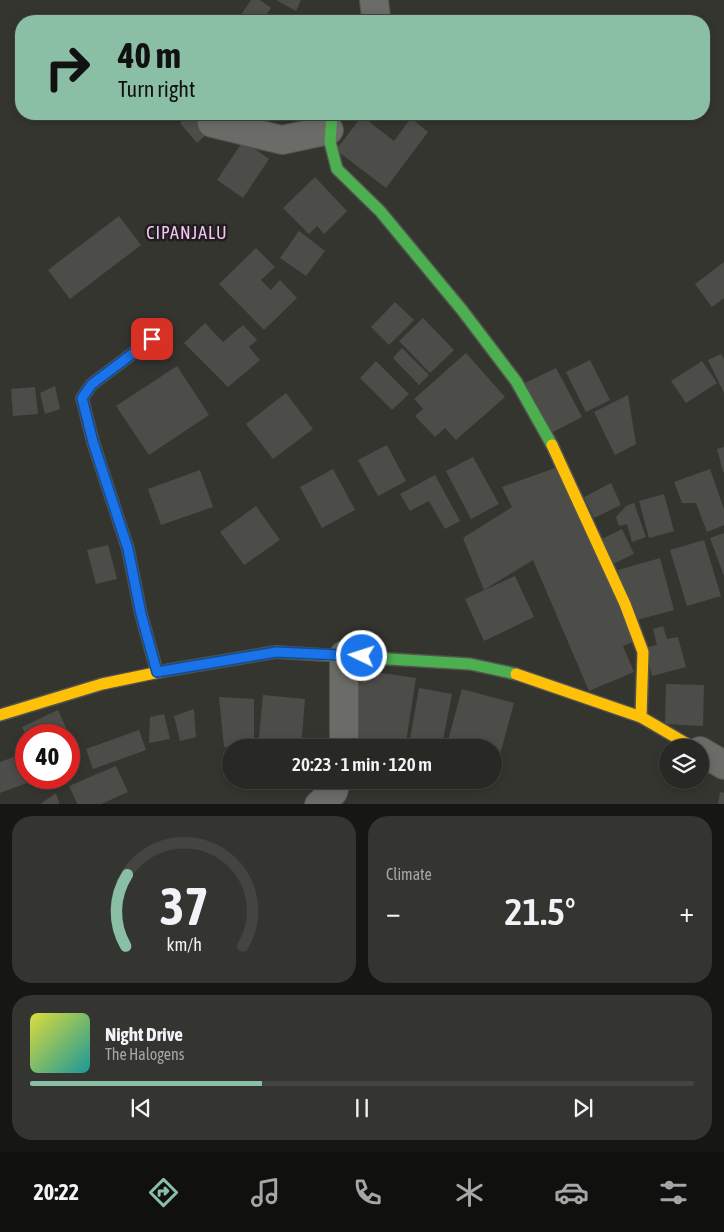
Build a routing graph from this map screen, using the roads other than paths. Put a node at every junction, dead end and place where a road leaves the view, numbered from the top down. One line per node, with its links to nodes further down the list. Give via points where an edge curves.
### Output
1 (374, 0): 2 (street)
2 (374, 15)
3 (331, 122): 4 (street, via 282,140); 9 (street, via 330,142 337,169 380,211 462,310 516,381 559,457 643,652)
4 (212, 123)
5 (152, 339): 7 (street, via 92,384 82,398 128,549)
6 (344, 655): 7 (street, via 276,652); 9 (street, via 470,664 497,669 524,675); 10 (street)
7 (157, 672): 8 (street, via 102,684)
8 (0, 715)
9 (641, 718): 11 (street)
10 (344, 739)
11 (678, 739)
12 (709, 756): 13 (street)
13 (724, 765)
14 (334, 789): 15 (street)
15 (319, 804)

